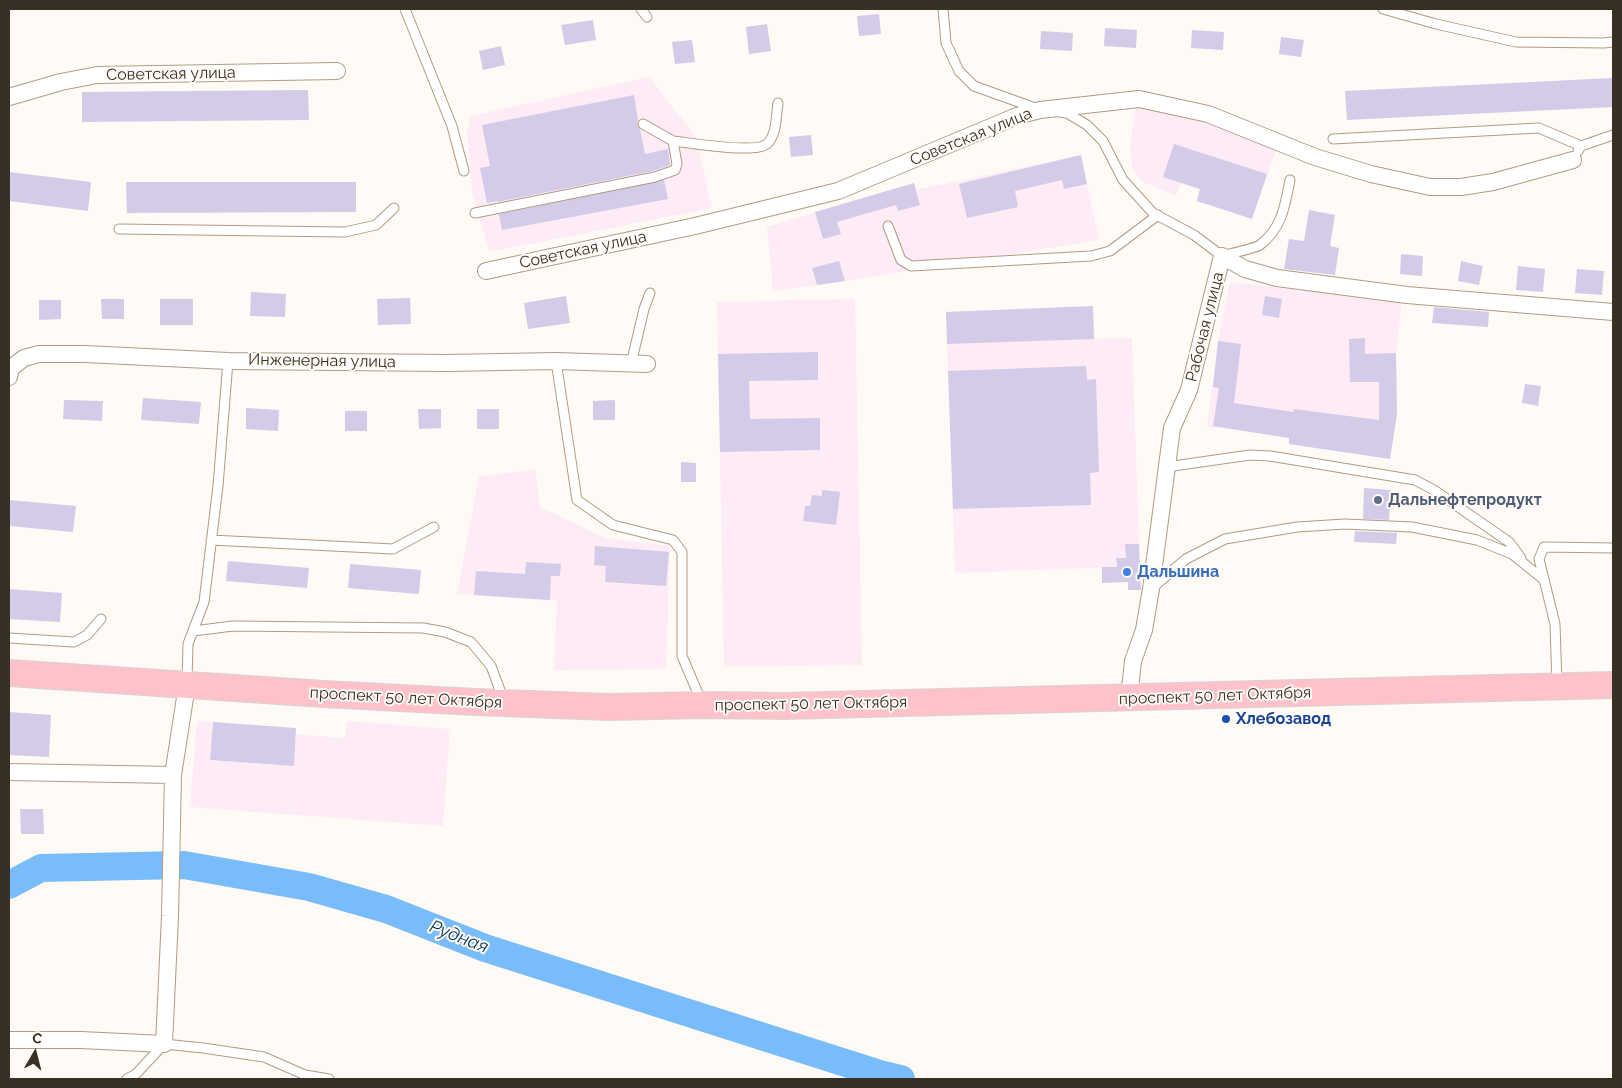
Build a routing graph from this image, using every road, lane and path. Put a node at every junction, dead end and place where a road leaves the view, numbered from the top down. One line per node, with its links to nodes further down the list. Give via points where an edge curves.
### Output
1 (405, 9): 16 (lane, via 452,126)
2 (641, 9): 5 (lane)
3 (943, 9): 10 (lane, via 946,43 959,70 974,86)
4 (1383, 9): 6 (lane, via 1516,42)
5 (646, 17)
6 (1613, 42)
7 (337, 71): 8 (street, Советская улица, via 96,75)
8 (9, 97)
9 (778, 103): 14 (lane, via 773,134 766,144 757,148)
10 (1040, 110): 15 (street, Советская улица, via 1139,99 1208,114 1315,157 1430,187 1493,182); 20 (lane, via 1067,114 1087,125 1103,141 1123,180); 24 (street, Советская улица, via 1017,116 838,191)
11 (643, 124): 14 (lane)
12 (1613, 135): 15 (lane)
13 (1333, 139): 15 (lane, via 1539,128)
14 (673, 141): 19 (lane, via 675,170 655,177)
15 (1577, 153)
16 (464, 171)
17 (1290, 180): 23 (lane, via 1278,226 1258,246)
18 (394, 208): 22 (lane, via 376,225 345,232)
19 (475, 213)
20 (1158, 215): 21 (lane, via 1110,251 1091,256 911,266 901,260); 23 (lane, via 1194,235)
21 (888, 226)
22 (119, 229)
23 (1222, 256): 26 (street, Рабочая улица, via 1245,269 1277,278 1406,296); 31 (street, Рабочая улица, via 1189,390 1172,428)
24 (486, 271)
25 (650, 293): 29 (lane, via 644,309)
26 (1613, 312)
27 (228, 360): 28 (street, Инженерная улица); 30 (street, Инженерная улица, via 39,354 24,358 11,368); 33 (lane)
28 (556, 361): 29 (street, Инженерная улица); 47 (lane, via 577,500 613,525 673,540 682,552 682,656)
29 (639, 364)
30 (9, 377)
31 (1166, 467): 35 (lane, via 1250,455 1270,456 1415,480 1509,542); 37 (street, Рабочая улица)
32 (434, 527): 33 (lane, via 393,549)
33 (212, 540): 39 (lane, via 204,602)
34 (1613, 548): 36 (lane, via 1544,546 1539,559)
35 (1526, 565): 36 (lane); 37 (lane, via 1512,554 1477,540 1412,527 1345,524 1297,527 1225,539 1186,559)
36 (1543, 579): 44 (lane, via 1555,624)
37 (1151, 589): 45 (street, Рабочая улица, via 1144,630 1133,661)
38 (101, 619): 40 (lane, via 74,642)
39 (193, 631): 42 (lane, via 188,644); 46 (lane, via 242,626 423,628 445,632 471,642 491,666)
40 (9, 638)
41 (9, 673): 42 (main road, проспект 50 лет Октября)
42 (187, 685): 46 (main road, проспект 50 лет Октября); 49 (street)
43 (1613, 685): 44 (main road, проспект 50 лет Октября)
44 (1557, 686): 45 (main road, проспект 50 лет Октября)
45 (1129, 698): 47 (main road, проспект 50 лет Октября)
46 (505, 703): 47 (main road, проспект 50 лет Октября, via 609,707)
47 (704, 705)
48 (9, 772): 49 (street)
49 (173, 775): 51 (street)
50 (9, 1040): 51 (street)
51 (164, 1044): 52 (lane, via 264,1057); 53 (lane)
52 (305, 1075): 55 (lane); 56 (lane)
53 (134, 1077): 54 (lane)
54 (127, 1079)
55 (296, 1079)
56 (329, 1079)

